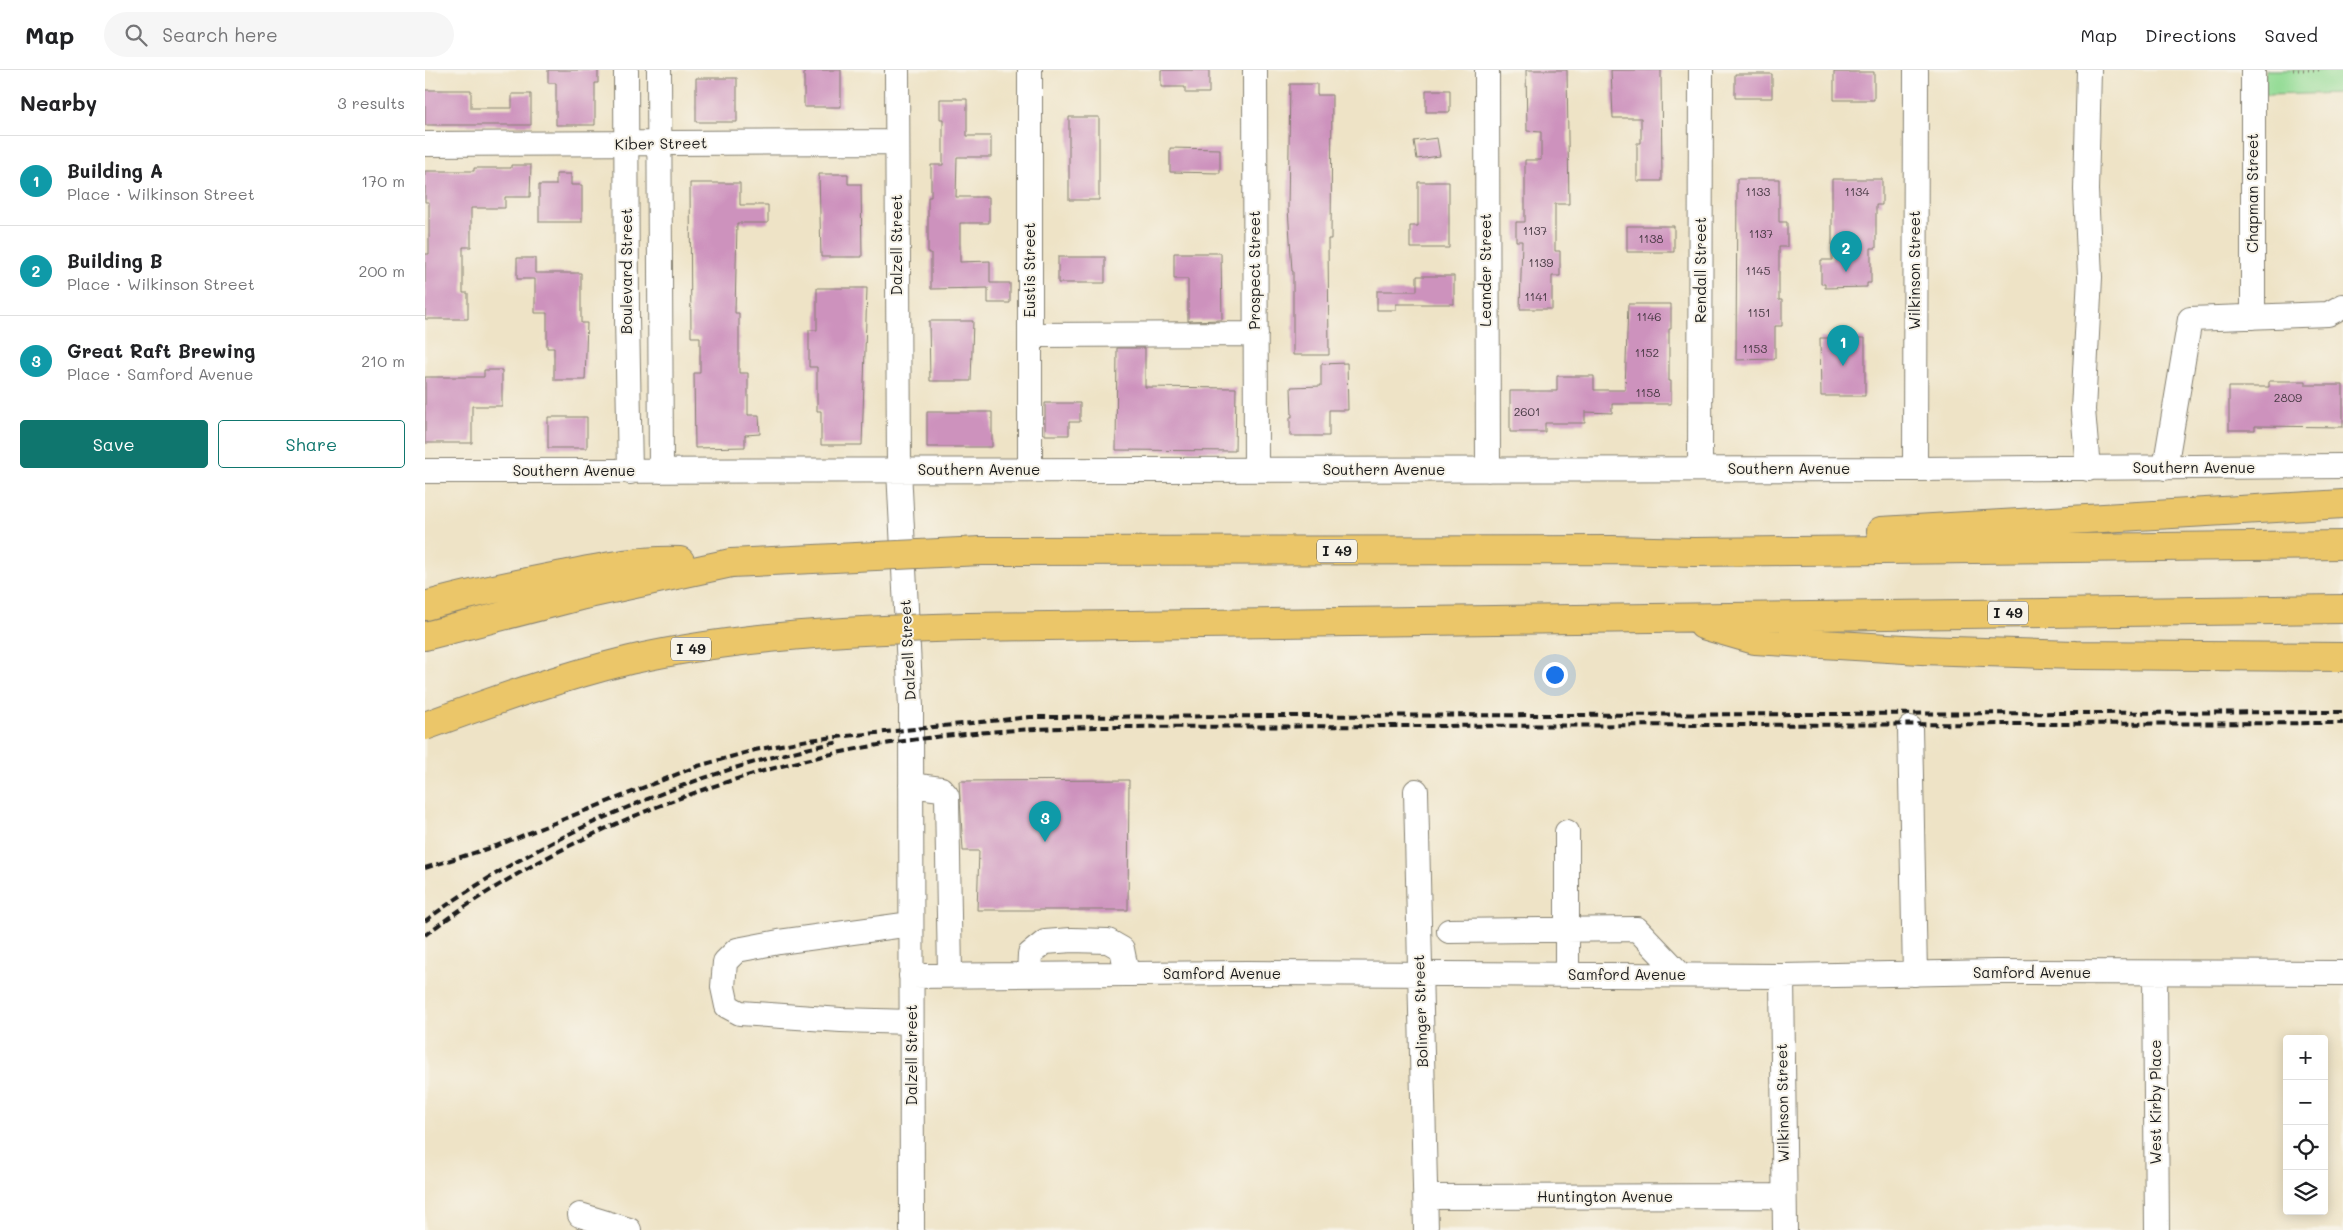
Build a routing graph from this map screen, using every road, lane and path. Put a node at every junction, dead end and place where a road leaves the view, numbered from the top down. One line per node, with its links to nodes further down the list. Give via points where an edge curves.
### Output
1 (626, 70): 16 (street, Boulevard Street)
2 (659, 70): 14 (street)
3 (897, 70): 13 (street, Dalzell Street)
4 (1030, 70): 20 (street, Eustis Street)
5 (1255, 70): 19 (street, Prospect Street)
6 (1487, 70): 29 (street, Leander Street)
7 (1701, 70): 23 (street, Rendall Street)
8 (1916, 70): 24 (street, Wilkinson Street)
9 (2089, 70): 25 (street, via 2086,190 2090,277 2083,410)
10 (2253, 70): 18 (street, Chapman Street)
11 (2293, 70): 12 (path)
12 (2323, 70)
13 (897, 142): 14 (street, Kiber Street); 26 (street, Dalzell Street)
14 (659, 143): 16 (street, Kiber Street); 32 (street)
15 (425, 144): 16 (street, Kiber Street)
16 (627, 145): 31 (street, Boulevard Street)
17 (2343, 306): 18 (street, via 2329,314)
18 (2253, 317): 22 (street, via 2190,319)
19 (1256, 334): 20 (street); 28 (street, Prospect Street)
20 (1030, 335): 27 (street, Eustis Street)
21 (2343, 466): 22 (street, Southern Avenue)
22 (2165, 468): 25 (street, Southern Avenue)
23 (1700, 469): 24 (street, Southern Avenue); 29 (street, Southern Avenue)
24 (1915, 469): 25 (street, Southern Avenue)
25 (2088, 469)
26 (899, 470): 27 (street, Southern Avenue); 32 (street, Southern Avenue); 44 (street, Dalzell Street, via 911,707)
27 (1030, 470): 28 (street, Southern Avenue)
28 (1256, 470): 29 (street, Southern Avenue)
29 (1488, 470)
30 (425, 471): 31 (street, Southern Avenue)
31 (630, 472): 32 (street, Southern Avenue)
32 (661, 472)
33 (2343, 504): 35 (highway, via 1831,533)
34 (2343, 545): 35 (highway, I 49)
35 (1694, 552): 36 (highway, I 49, bridge, via 981,551)
36 (731, 563): 37 (highway, via 670,560 608,567 496,588); 40 (highway, via 584,594)
37 (425, 606)
38 (2343, 609): 39 (highway, I 49)
39 (1673, 616): 41 (highway, via 1755,640 2076,655); 42 (highway, I 49, bridge, via 968,627 825,633 710,646 630,660 533,686)
40 (425, 636)
41 (2343, 657)
42 (425, 726)
43 (1911, 728): 53 (street)
44 (911, 785): 47 (street, Dalzell Street); 58 (street, via 941,789 947,796)
45 (1416, 791): 55 (street, Bolinger Street)
46 (1567, 832): 48 (street)
47 (911, 924): 57 (street, Dalzell Street); 61 (street, via 737,950 725,962 723,987 727,1006 740,1012)
48 (1567, 929): 49 (street); 56 (street); 59 (street, via 1637,929)
49 (1449, 931)
50 (2155, 973): 51 (street, Samford Avenue); 53 (street, Samford Avenue); 69 (street, West Kirby Place)
51 (2343, 973)
52 (1127, 974): 54 (street, Samford Avenue); 54 (street, via 1122,949 1108,942 1072,940 1045,942 1030,954); 55 (street, Samford Avenue)
53 (1915, 974): 60 (street, Samford Avenue)
54 (1029, 975): 58 (street, Samford Avenue)
55 (1421, 975): 56 (street, Samford Avenue); 63 (street, Bolinger Street)
56 (1567, 975): 59 (street, Samford Avenue)
57 (911, 976): 58 (street, Samford Avenue); 61 (street, Dalzell Street)
58 (950, 976)
59 (1681, 976): 60 (street, Samford Avenue)
60 (1782, 976): 62 (street, Wilkinson Street)
61 (911, 1022): 66 (street, Dalzell Street)
62 (1784, 1196): 63 (street, Huntington Avenue); 68 (street, Wilkinson Street)
63 (1426, 1197): 67 (street, Bolinger Street)
64 (579, 1215): 65 (street)
65 (629, 1230)
66 (913, 1230)
67 (1426, 1230)
68 (1785, 1230)
69 (2157, 1230)

